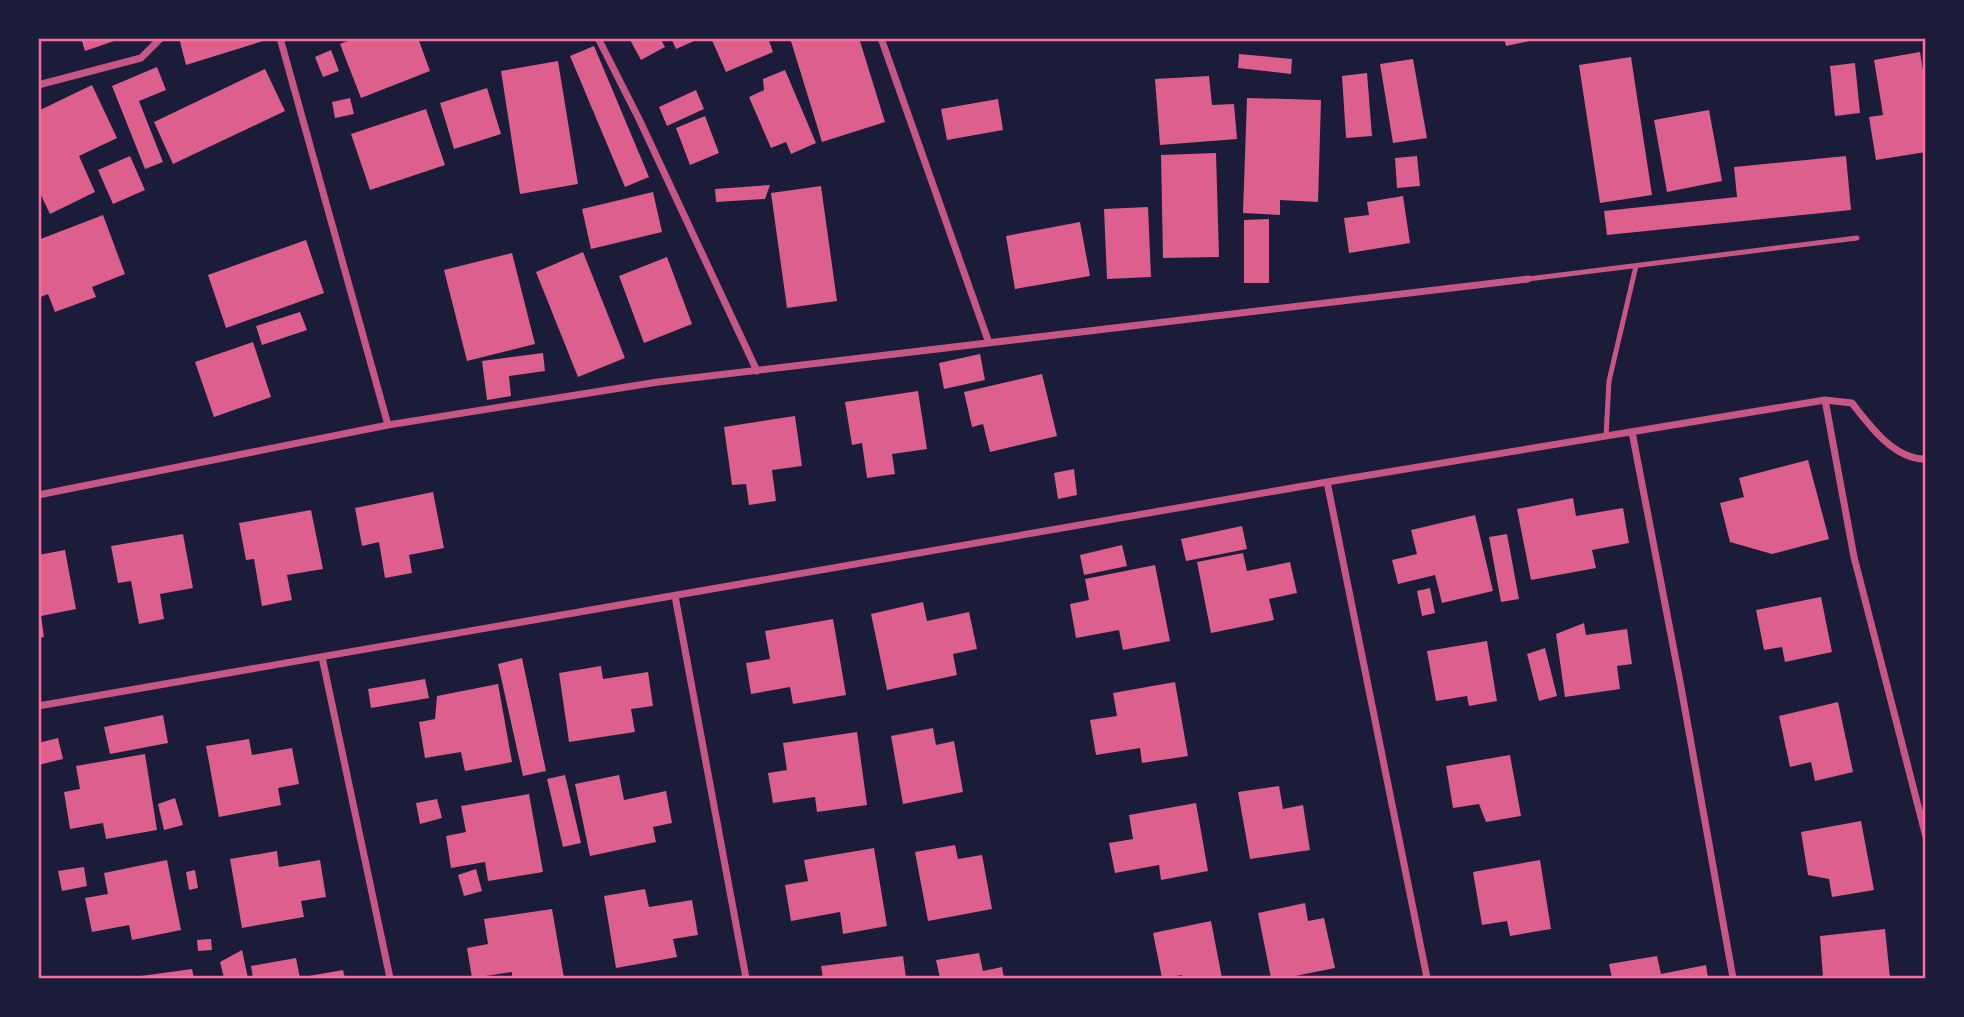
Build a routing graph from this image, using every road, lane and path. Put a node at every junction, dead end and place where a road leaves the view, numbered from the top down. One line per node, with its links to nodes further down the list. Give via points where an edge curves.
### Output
1 (161, 38): 5 (street, via 141,58)
2 (280, 38): 12 (street)
3 (598, 38): 10 (street)
4 (881, 38): 9 (street)
5 (38, 85)
6 (1857, 238): 7 (lane)
7 (1636, 265): 8 (lane); 14 (lane, via 1609,381)
8 (1528, 279): 9 (street)
9 (989, 343): 10 (street)
10 (757, 371): 12 (street)
11 (1825, 400): 13 (street); 15 (street, via 1852,403 1895,449); 21 (street, via 1854,557)
12 (388, 425): 17 (street)
13 (1632, 432): 14 (street); 25 (street)
14 (1606, 436): 16 (street)
15 (1926, 459)
16 (1326, 482): 18 (street); 24 (street)
17 (38, 495)
18 (675, 596): 19 (street); 23 (street)
19 (322, 657): 20 (street); 22 (street)
20 (38, 706)
21 (1926, 837)
22 (390, 978)
23 (746, 978)
24 (1427, 978)
25 (1733, 978)

